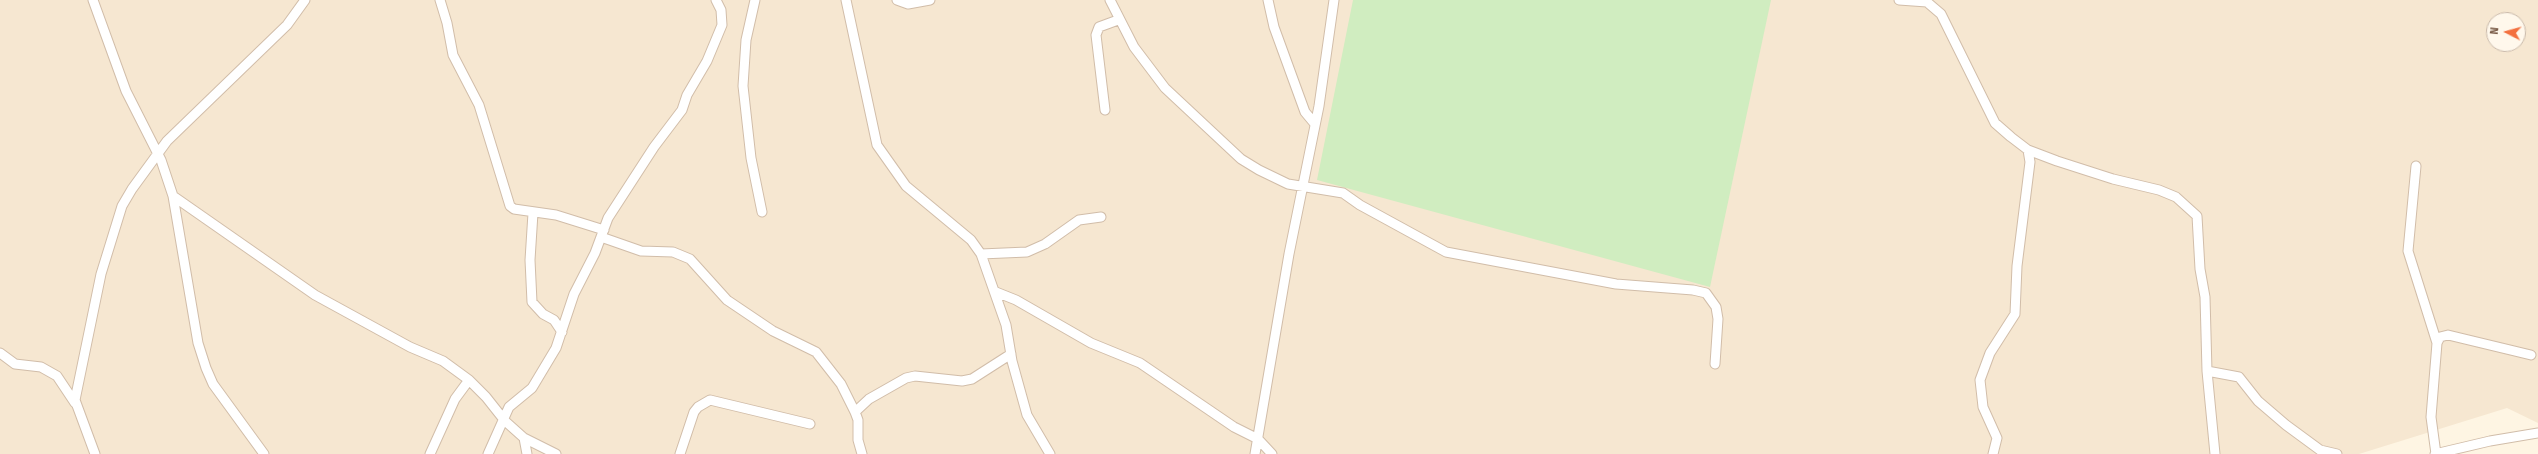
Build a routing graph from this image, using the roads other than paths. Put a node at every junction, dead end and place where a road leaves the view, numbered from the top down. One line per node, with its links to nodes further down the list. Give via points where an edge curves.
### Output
1 (93, 0): 17 (street, via 126,91)
2 (305, 0): 17 (street, via 287,25 184,123)
3 (440, 0): 21 (street, via 453,55 479,105 507,202 514,210)
4 (716, 0): 24 (street, via 721,10 722,25 707,61 687,95 679,117 654,147 621,196)
5 (754, 0): 22 (street, via 746,40 743,86 751,158)
6 (846, 0): 25 (street, via 877,145 906,186 971,240)
7 (897, 0): 8 (street, via 908,4)
8 (930, 0)
9 (1110, 0): 13 (street)
10 (1268, 0): 15 (street, via 1274,27 1305,112)
11 (1334, 0): 15 (street)
12 (1900, 0): 16 (street, via 1927,2 1942,14 1995,123)
13 (1118, 20): 14 (street, via 1099,27 1096,35); 19 (street, via 1147,68 1213,134 1241,159 1259,170)
14 (1105, 110)
15 (1315, 124): 19 (street)
16 (2028, 150): 33 (street, via 2113,179 2159,190 2176,197 2193,210 2199,221 2200,263 2206,297); 54 (street, via 2030,162 2018,251 2015,314 1990,353 1980,380 1983,407 1997,438)
17 (158, 154): 20 (street); 35 (street, via 122,206 101,274 77,387)
18 (2416, 166): 28 (street, via 2408,251)
19 (1301, 188): 32 (street, via 1343,193 1446,252 1616,284 1693,290 1706,294 1716,307 1718,319); 41 (street)
20 (173, 196): 34 (street, via 315,296 410,347 443,360); 44 (street, via 198,343 206,368 213,384)
21 (532, 212): 24 (street, via 556,216); 27 (street, via 532,302 543,314 554,320)
22 (762, 212)
23 (1101, 217): 25 (street, via 1079,220 1045,244 1027,252)
24 (603, 234): 27 (street, via 574,294); 36 (street, via 641,251 673,252 690,259 727,300 773,331 816,352 841,384)
25 (981, 254): 26 (street)
26 (996, 292): 29 (street, via 1006,324); 41 (street, via 1016,300 1091,343 1140,363 1234,427)
27 (562, 332): 37 (street, via 540,377 532,388 509,407)
28 (2437, 343): 31 (street, via 2440,337 2448,335); 57 (street, via 2431,417)
29 (1011, 354): 36 (street, via 972,379 915,376 906,378 869,399); 51 (street, via 1027,415)
30 (1, 355): 35 (street, via 15,364 41,367 57,376)
31 (2532, 355)
32 (1715, 364)
33 (2207, 371): 42 (street, via 2239,377 2258,401); 55 (street)
34 (469, 380): 37 (street); 45 (street, via 455,399)
35 (76, 403): 43 (street)
36 (855, 412): 50 (street)
37 (505, 421): 40 (street); 46 (street)
38 (810, 424): 49 (street, via 710,400 698,406 694,412)
39 (2538, 433): 57 (street)
40 (524, 438): 47 (street); 48 (street)
41 (1258, 439): 52 (street); 53 (street)
42 (2316, 452): 56 (street)
43 (96, 454)
44 (264, 454)
45 (430, 454)
46 (488, 454)
47 (527, 454)
48 (556, 454)
49 (680, 454)
50 (862, 454)
51 (1050, 454)
52 (1255, 454)
53 (1272, 454)
54 (1993, 454)
55 (2215, 454)
56 (2337, 454)
57 (2436, 454)

